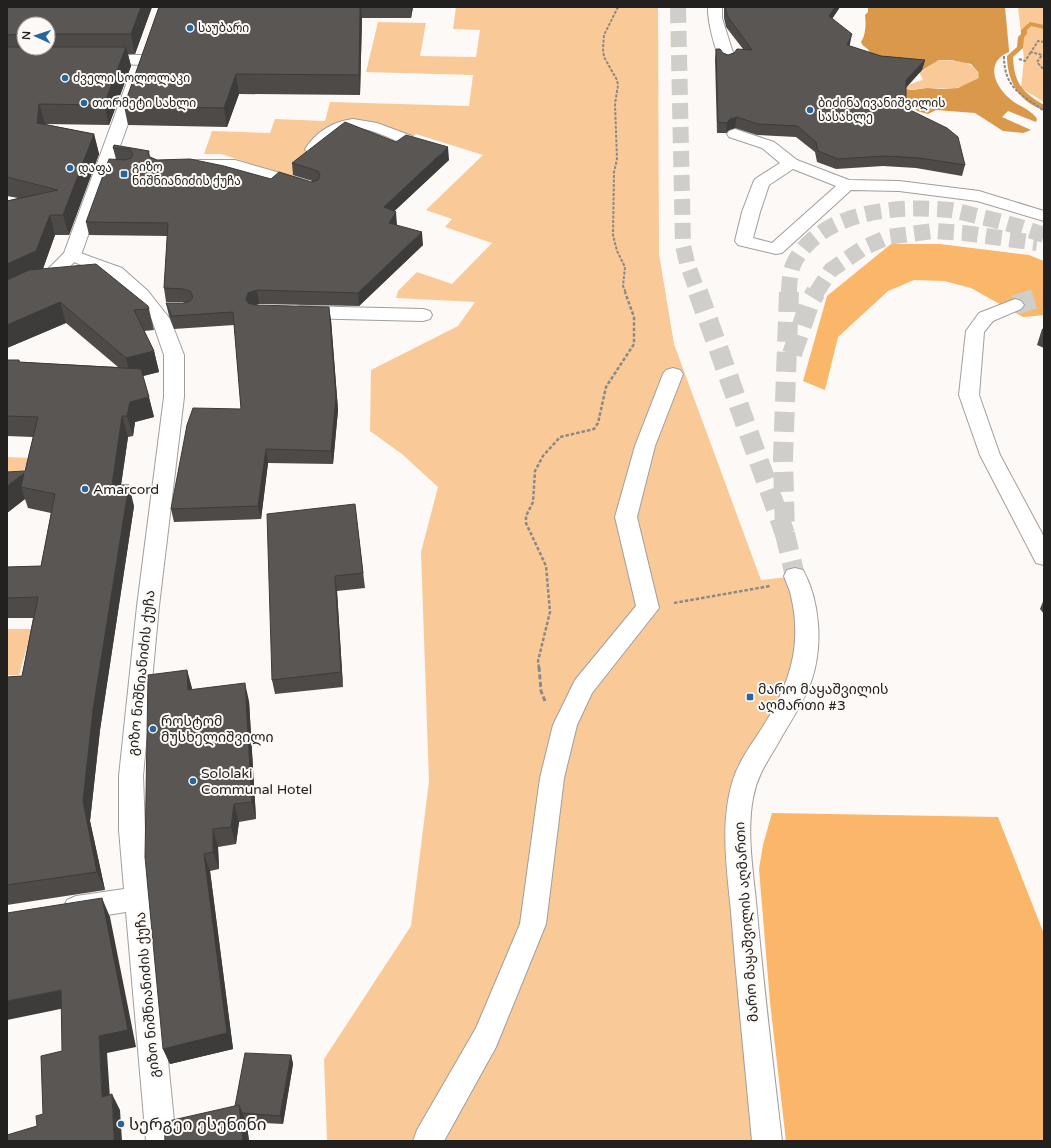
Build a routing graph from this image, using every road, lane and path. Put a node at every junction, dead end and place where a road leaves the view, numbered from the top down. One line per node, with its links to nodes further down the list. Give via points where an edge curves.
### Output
1 (618, 7): 29 (path, via 604,35 604,57 618,86 615,104 617,159 614,172 614,235 617,251 625,267 623,286 634,317 634,344 606,387 598,423 594,429 560,437 543,456 535,471 532,502 526,516 526,523 546,566 550,612 538,661 541,691 548,714)
2 (715, 7): 7 (street, via 714,15)
3 (1044, 42): 4 (path, via 1038,41)
4 (1031, 52): 5 (path); 8 (path, via 1025,61)
5 (1043, 55): 10 (path, via 1037,62)
6 (1004, 56): 11 (path, via 1003,68 1010,83 1018,93)
7 (727, 59)
8 (1019, 59)
9 (86, 60): 20 (street, via 145,53 112,166)
10 (1044, 70)
11 (1044, 111)
12 (734, 134): 14 (street, via 768,145)
13 (406, 139): 16 (street, via 371,126 347,125 337,128)
14 (791, 162): 17 (street); 17 (street, via 761,183 744,241 776,249)
15 (168, 166): 16 (street, via 235,165)
16 (291, 168): 18 (street)
17 (846, 185): 19 (street, via 899,186 979,196)
18 (312, 188)
19 (1044, 216)
20 (72, 255): 21 (street, via 52,274); 30 (street, გიზო ნიშნიანიძის ქუჩა, via 116,272 162,309 161,319 174,355 174,397 148,606 131,776 132,830)
21 (7, 296)
22 (1015, 306): 26 (street, via 986,317 975,331 969,395 990,455)
23 (282, 312): 24 (street)
24 (423, 315)
25 (673, 374): 28 (street, via 645,446 626,516)
26 (1044, 557)
27 (796, 579): 28 (path); 34 (street, მარო მაყაშვილის აღმართი, via 803,597 806,627 801,678 791,702 752,763 744,781 738,821 752,1011)
28 (648, 608): 29 (street, via 583,687)
29 (565, 725): 33 (street, via 552,778 533,924 486,1037)
30 (138, 899): 31 (street); 32 (street, გიზო ნიშნიანიძის ქუჩა)
31 (53, 912)
32 (161, 1141)
33 (428, 1141)
34 (767, 1141)

